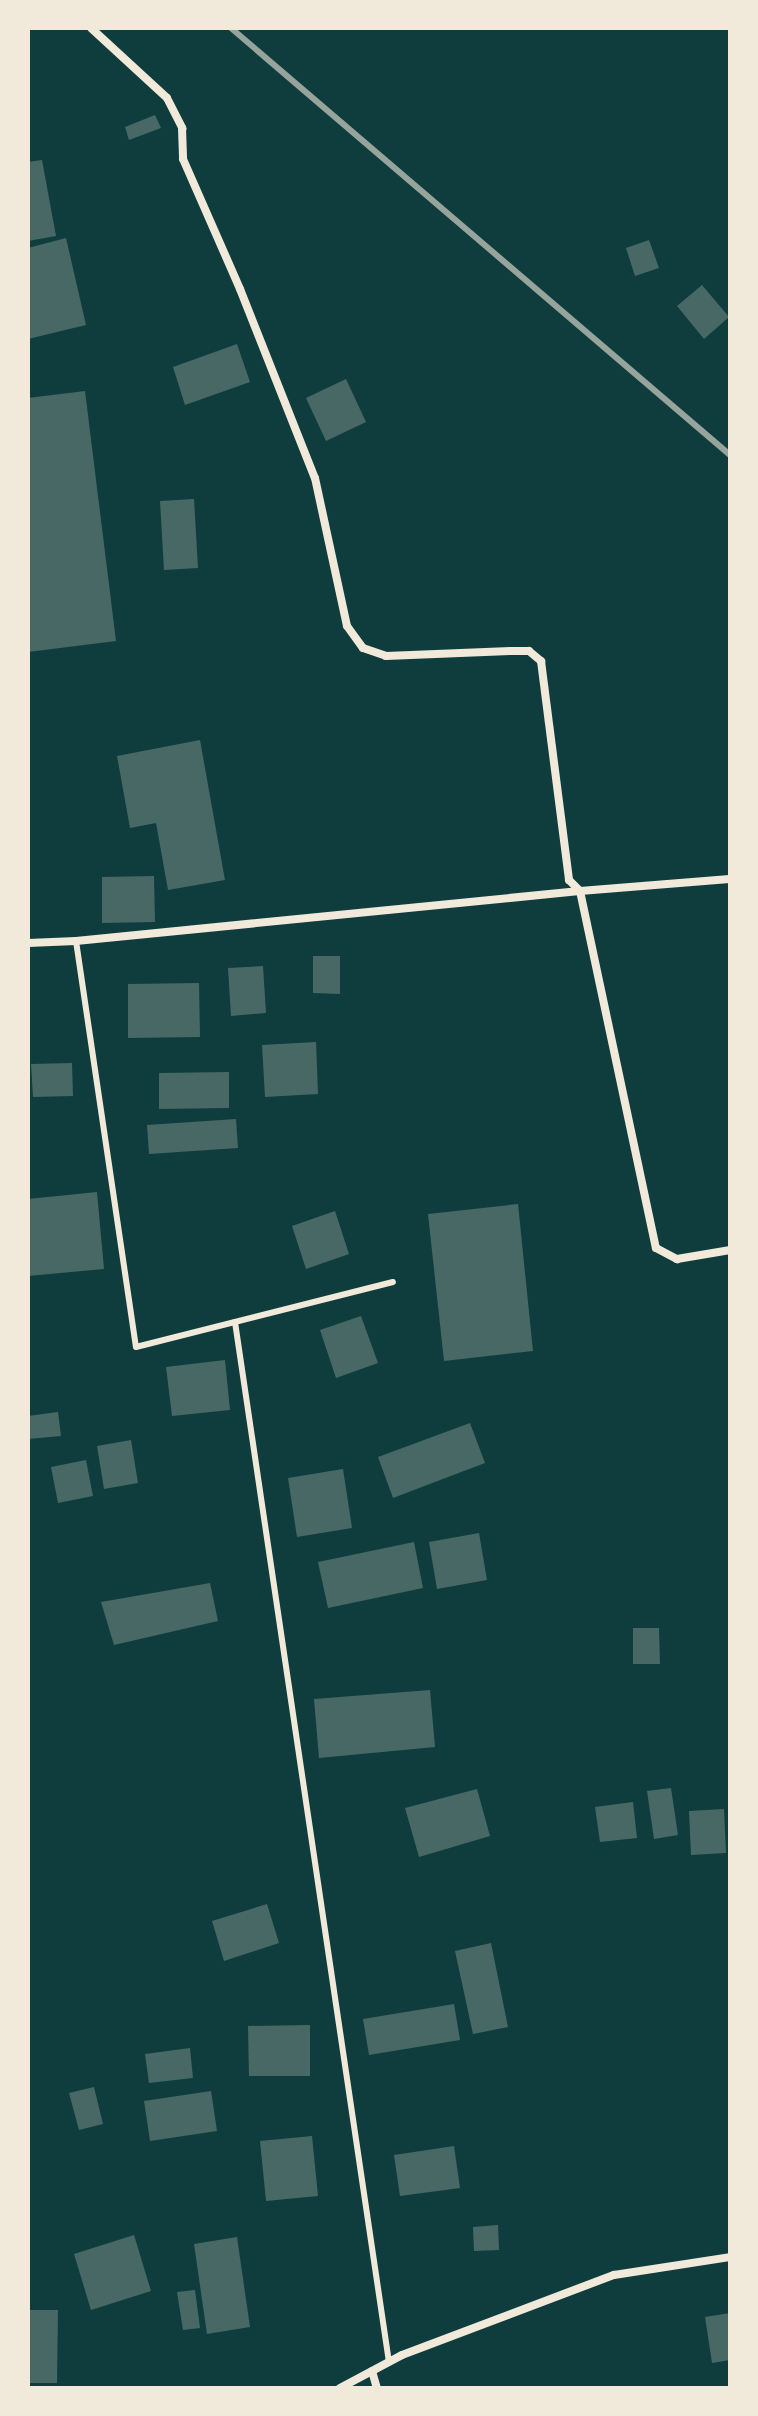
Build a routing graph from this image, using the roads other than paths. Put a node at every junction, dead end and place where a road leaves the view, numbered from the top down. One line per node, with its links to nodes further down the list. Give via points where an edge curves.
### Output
1 (91, 28): 3 (street, via 167,98 182,128 183,159 315,478 347,626 363,648 386,656 529,651 541,661 569,880)
2 (730, 879): 3 (street)
3 (580, 891): 4 (street); 6 (street, via 656,1248 677,1259)
4 (76, 941): 5 (street); 8 (lane, via 136,1347)
5 (28, 943)
6 (730, 1250)
7 (393, 1282): 8 (lane)
8 (235, 1322): 10 (lane)
9 (730, 2257): 10 (street, via 614,2275)
10 (389, 2363): 11 (street)
11 (372, 2371): 12 (street); 13 (street)
12 (340, 2388)
13 (377, 2388)

